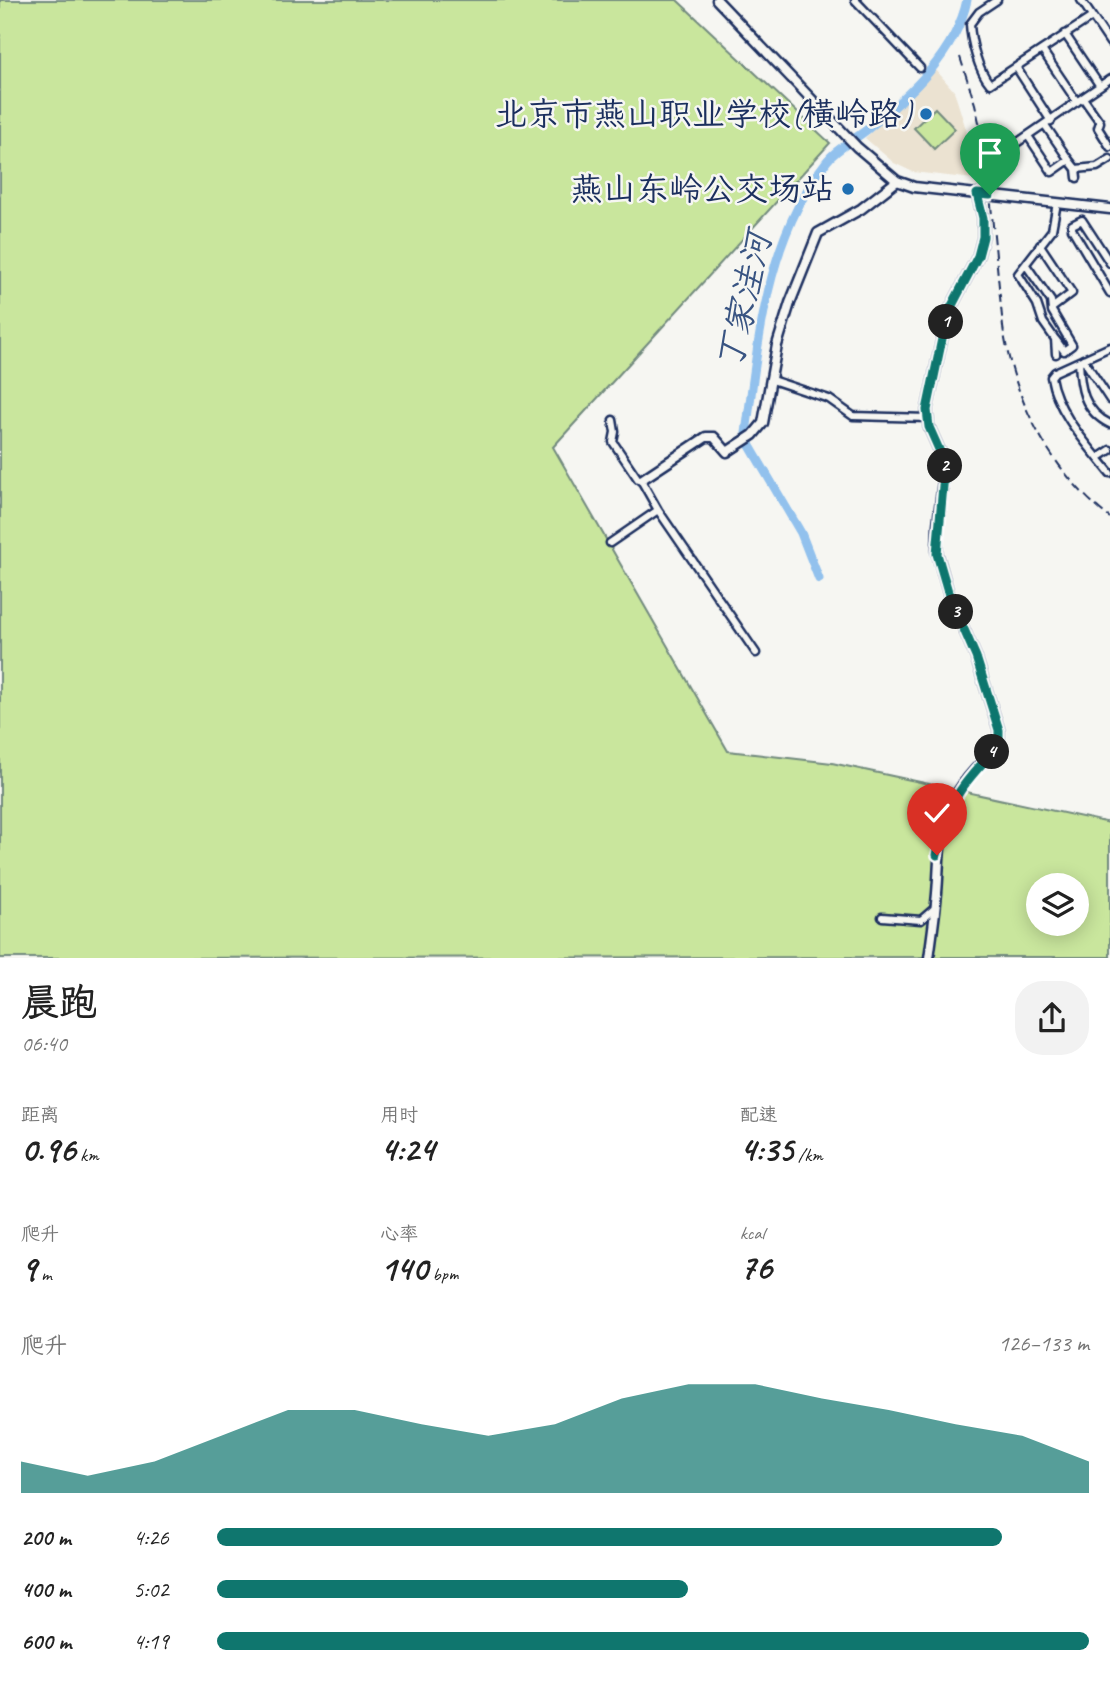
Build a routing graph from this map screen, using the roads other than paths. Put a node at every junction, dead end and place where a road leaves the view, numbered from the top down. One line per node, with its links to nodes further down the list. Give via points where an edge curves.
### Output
1 (717, 0): 22 (street, via 857,147)
2 (855, 0): 10 (street)
3 (997, 0): 9 (street, via 970,24 970,36 990,84)
4 (1083, 1): 5 (street)
5 (1092, 17): 6 (street); 7 (street)
6 (1065, 34): 8 (street); 12 (street)
7 (1110, 43)
8 (1042, 50): 9 (street); 13 (street)
9 (1016, 67): 14 (street)
10 (920, 68)
11 (1110, 80): 12 (street)
12 (1100, 86): 13 (street)
13 (1080, 100): 14 (street); 16 (street, via 1100,122 1098,128)
14 (1048, 123): 15 (street); 19 (street)
15 (1028, 136): 17 (street); 19 (street, via 1052,172)
16 (1110, 148)
17 (1008, 149)
18 (1110, 159): 20 (street, via 1097,167)
19 (1069, 160): 20 (street)
20 (1076, 169): 21 (street)
21 (1077, 178)
22 (897, 181): 23 (street); 35 (street, via 862,209 818,233 790,303)
23 (977, 194): 24 (street); 37 (street, via 983,237 947,315)
24 (1057, 203): 25 (street); 26 (street, via 1052,230)
25 (1110, 209)
26 (1040, 245): 28 (street); 30 (street, via 1072,293)
27 (1110, 263): 29 (street, via 1082,220 1076,221 1072,229)
28 (1026, 265): 30 (street); 31 (street, via 1018,274)
29 (1110, 293)
30 (1052, 308): 31 (street, via 1072,345 1064,351)
31 (1055, 339): 33 (street)
32 (1110, 347): 34 (street)
33 (1056, 354)
34 (1081, 360): 36 (street); 39 (street, via 1080,389 1096,415); 41 (street, via 1055,372 1051,380 1087,448)
35 (772, 380): 37 (street, via 829,399 853,416); 43 (street, via 763,423 753,435 727,452 714,437 706,437)
36 (1110, 400)
37 (928, 418): 47 (street, via 945,463 937,554 999,730 999,746 968,777 942,827)
38 (614, 420): 43 (street, via 613,442)
39 (1110, 424)
40 (1110, 450): 41 (street)
41 (1098, 458): 42 (street)
42 (1110, 473)
43 (641, 480): 44 (street)
44 (658, 510): 45 (street); 46 (street)
45 (610, 543)
46 (756, 653)
47 (935, 908): 48 (street, via 921,920); 49 (street)
48 (882, 917)
49 (929, 957)

